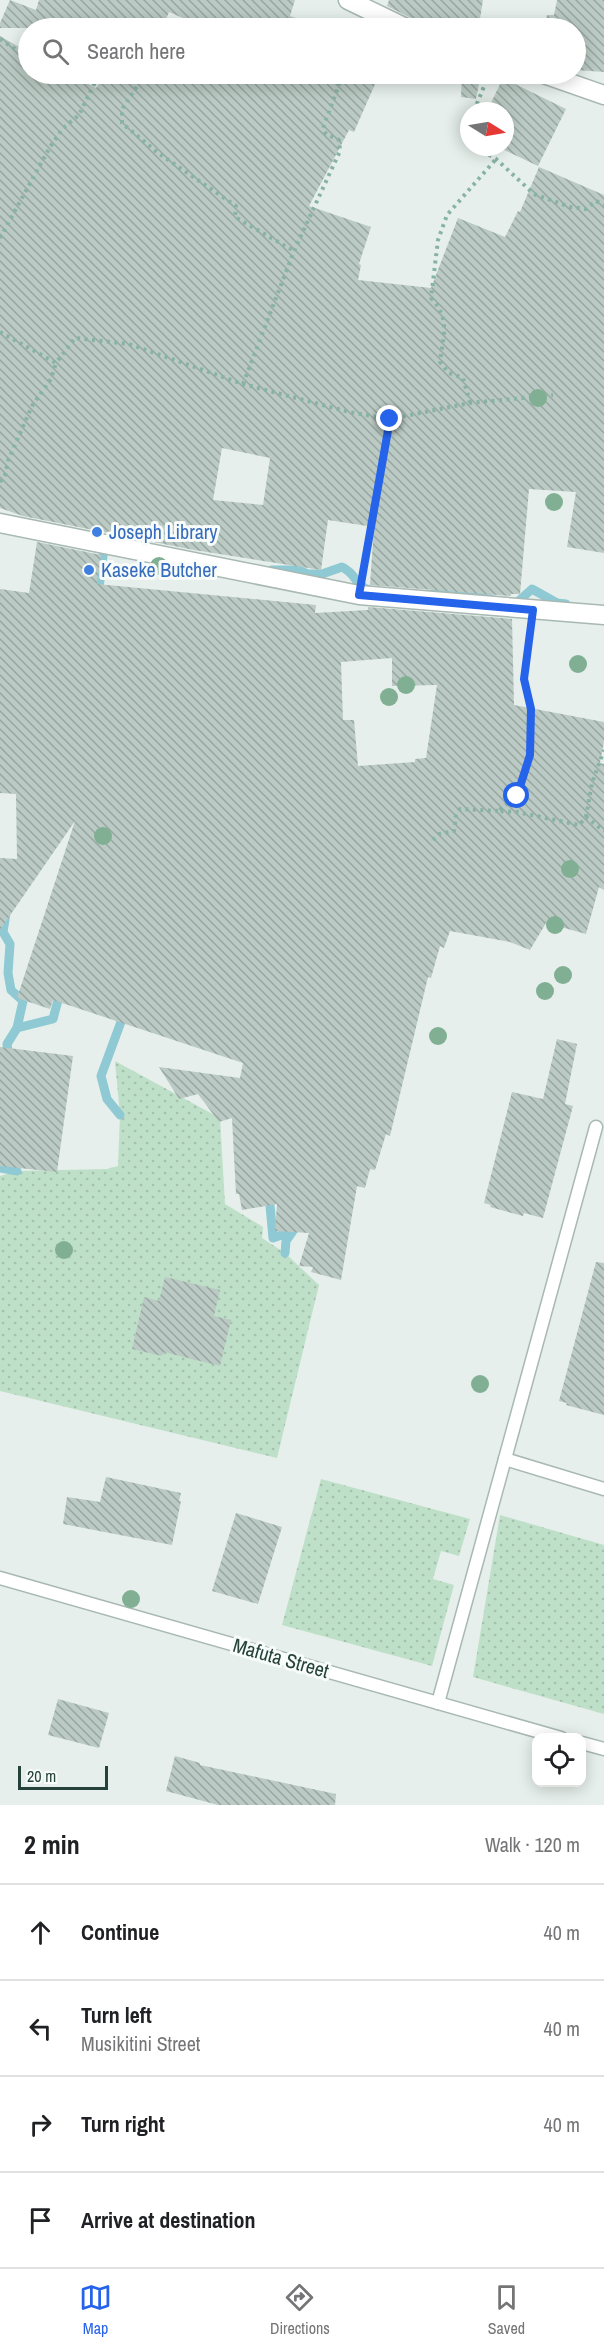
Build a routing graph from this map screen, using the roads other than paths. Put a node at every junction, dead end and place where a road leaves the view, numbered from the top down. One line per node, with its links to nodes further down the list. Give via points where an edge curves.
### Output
1 (358, 2): 2 (street)
2 (382, 18)
3 (574, 84): 4 (street)
4 (604, 94)
5 (0, 523): 6 (street, via 359,595)
6 (604, 615)
7 (596, 1127): 8 (lane)
8 (505, 1459): 9 (lane); 11 (lane)
9 (604, 1489)
10 (0, 1578): 11 (lane, Mafuta Street)
11 (438, 1703): 12 (lane, Mafuta Street)
12 (547, 1733)
13 (586, 1744): 14 (lane)
14 (604, 1749)

